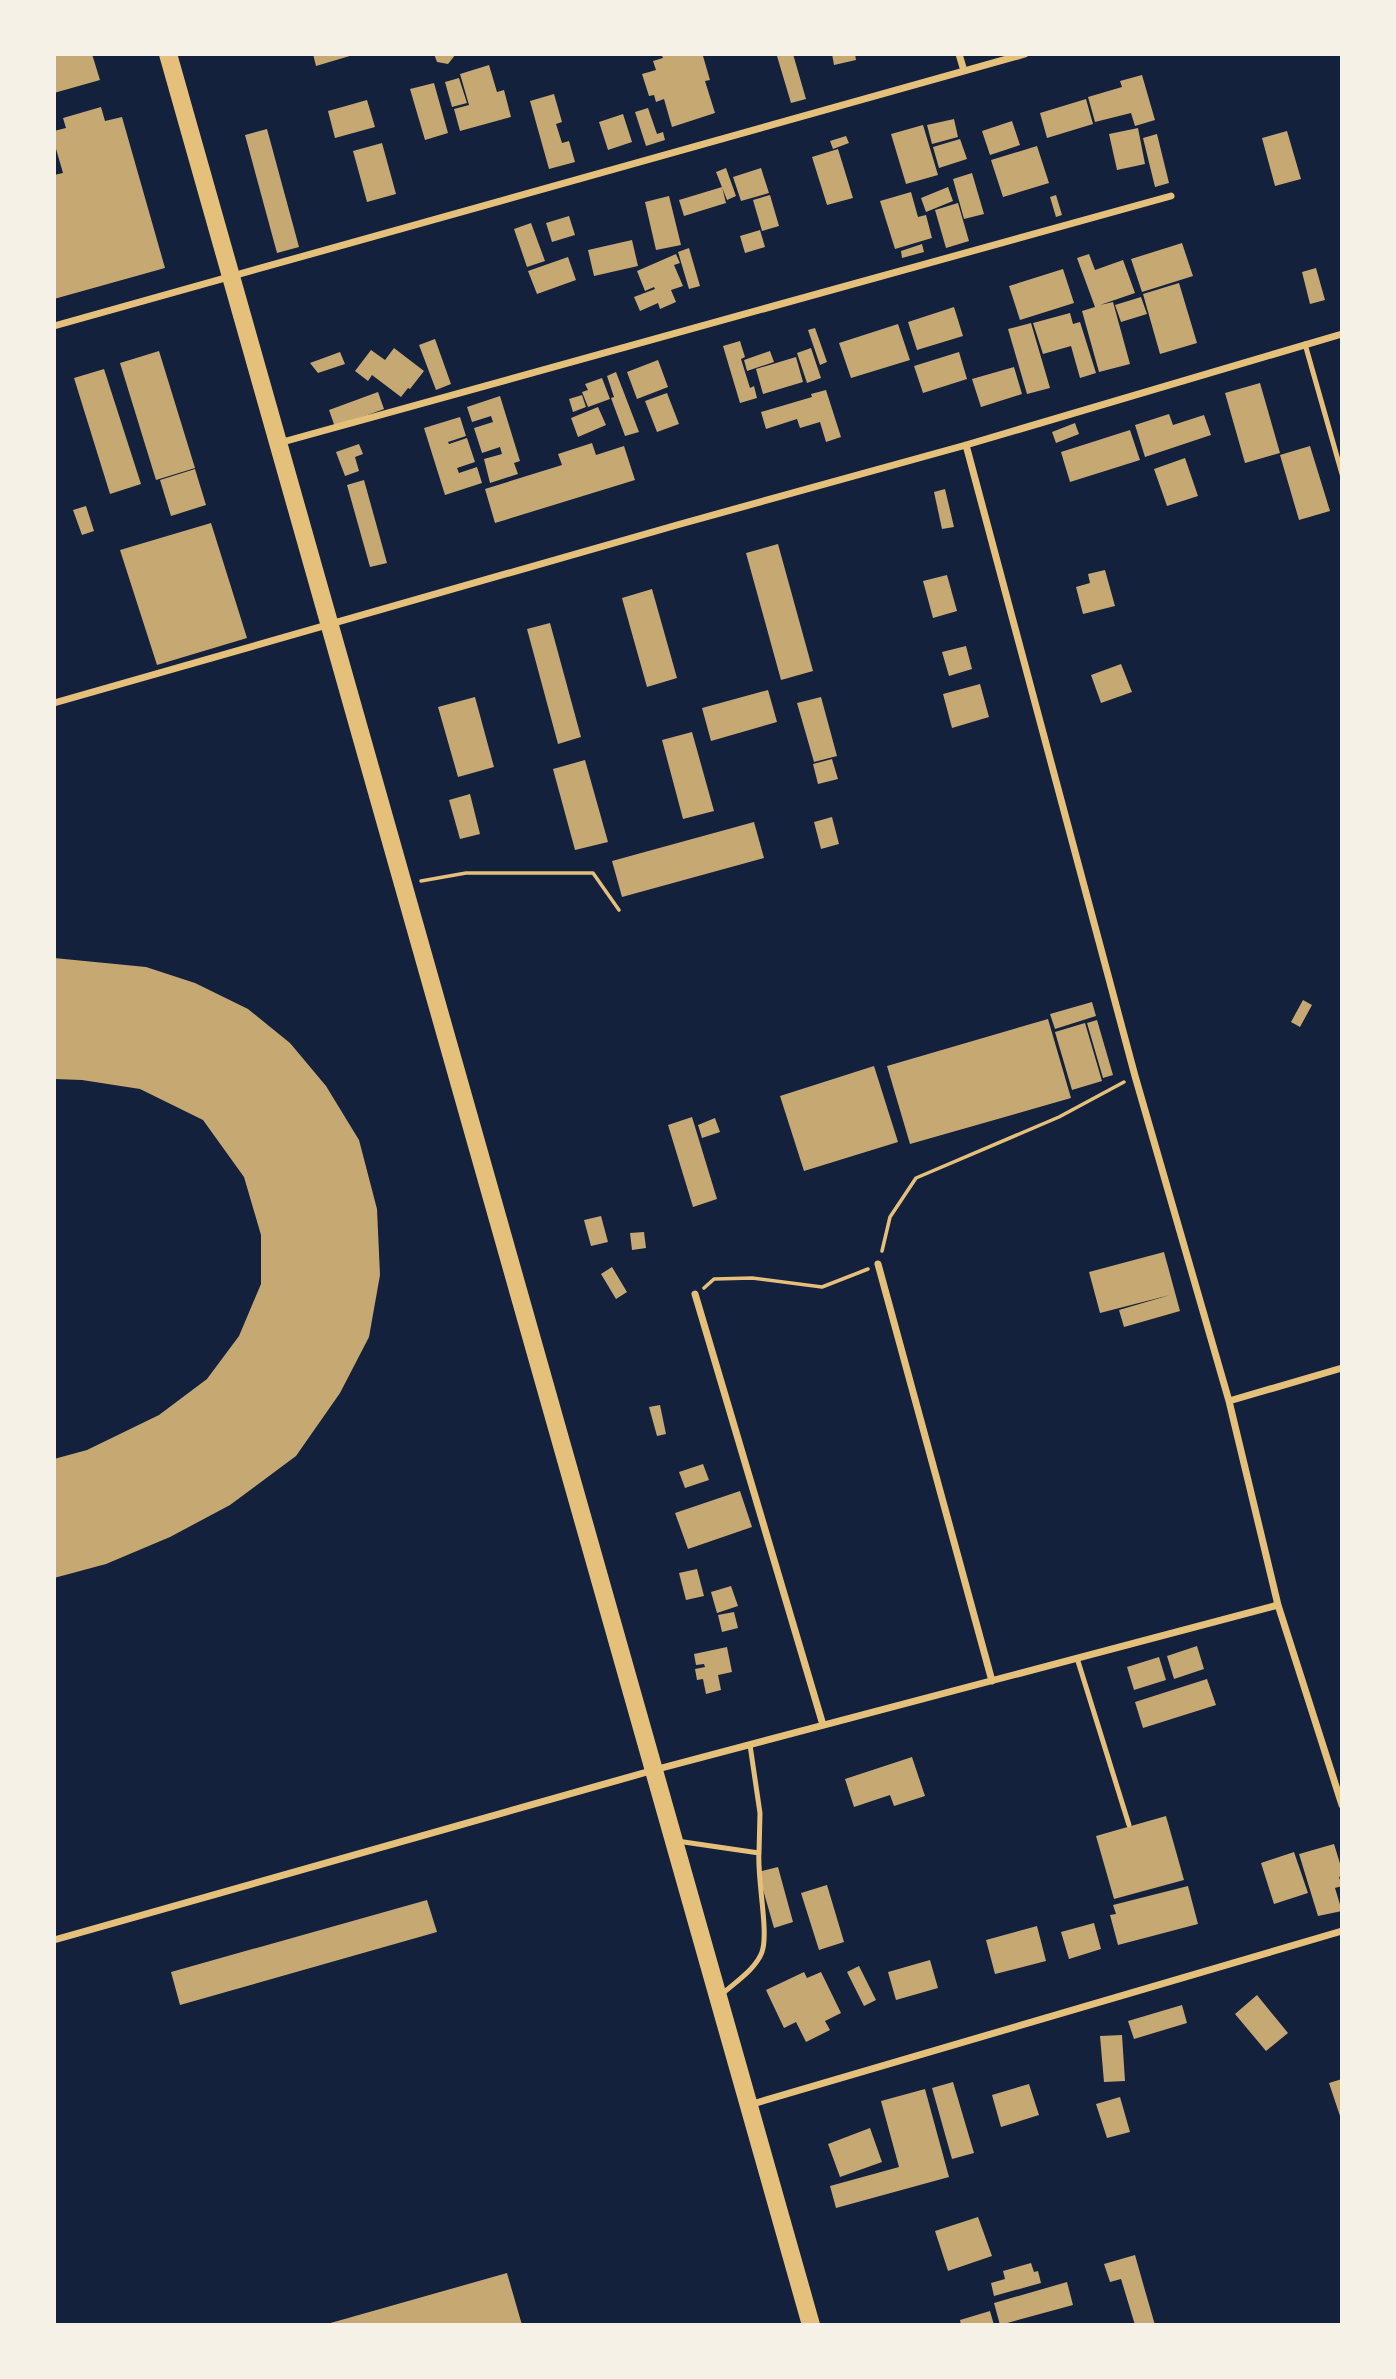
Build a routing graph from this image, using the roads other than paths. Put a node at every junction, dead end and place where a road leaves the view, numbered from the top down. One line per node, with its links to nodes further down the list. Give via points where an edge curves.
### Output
1 (168, 54): 6 (main road)
2 (959, 54): 4 (street)
3 (1025, 54): 4 (street)
4 (964, 71): 6 (street)
5 (1171, 196): 10 (street)
6 (230, 276): 7 (street); 10 (main road)
7 (54, 326)
8 (1342, 334): 9 (street)
9 (1305, 344): 11 (street); 12 (lane)
10 (279, 443): 13 (main road)
11 (966, 445): 13 (street); 18 (street, via 1135,1076)
12 (1342, 474)
13 (330, 625): 14 (street); 24 (main road)
14 (54, 703)
15 (878, 1264): 21 (street)
16 (695, 1294): 22 (street)
17 (1342, 1368): 18 (street)
18 (1229, 1401): 19 (street)
19 (1278, 1605): 20 (street); 25 (street)
20 (1077, 1658): 21 (street); 26 (lane)
21 (992, 1681): 22 (street)
22 (823, 1725): 23 (street)
23 (750, 1745): 24 (street); 28 (lane, via 760,1813)
24 (654, 1770): 27 (main road); 30 (street)
25 (1342, 1805)
26 (1129, 1825)
27 (674, 1840): 28 (lane); 31 (main road)
28 (759, 1853): 31 (lane, via 762,1953)
29 (1342, 1931): 32 (street)
30 (54, 1940)
31 (719, 1998): 32 (main road)
32 (749, 2105): 33 (main road)
33 (811, 2325)

